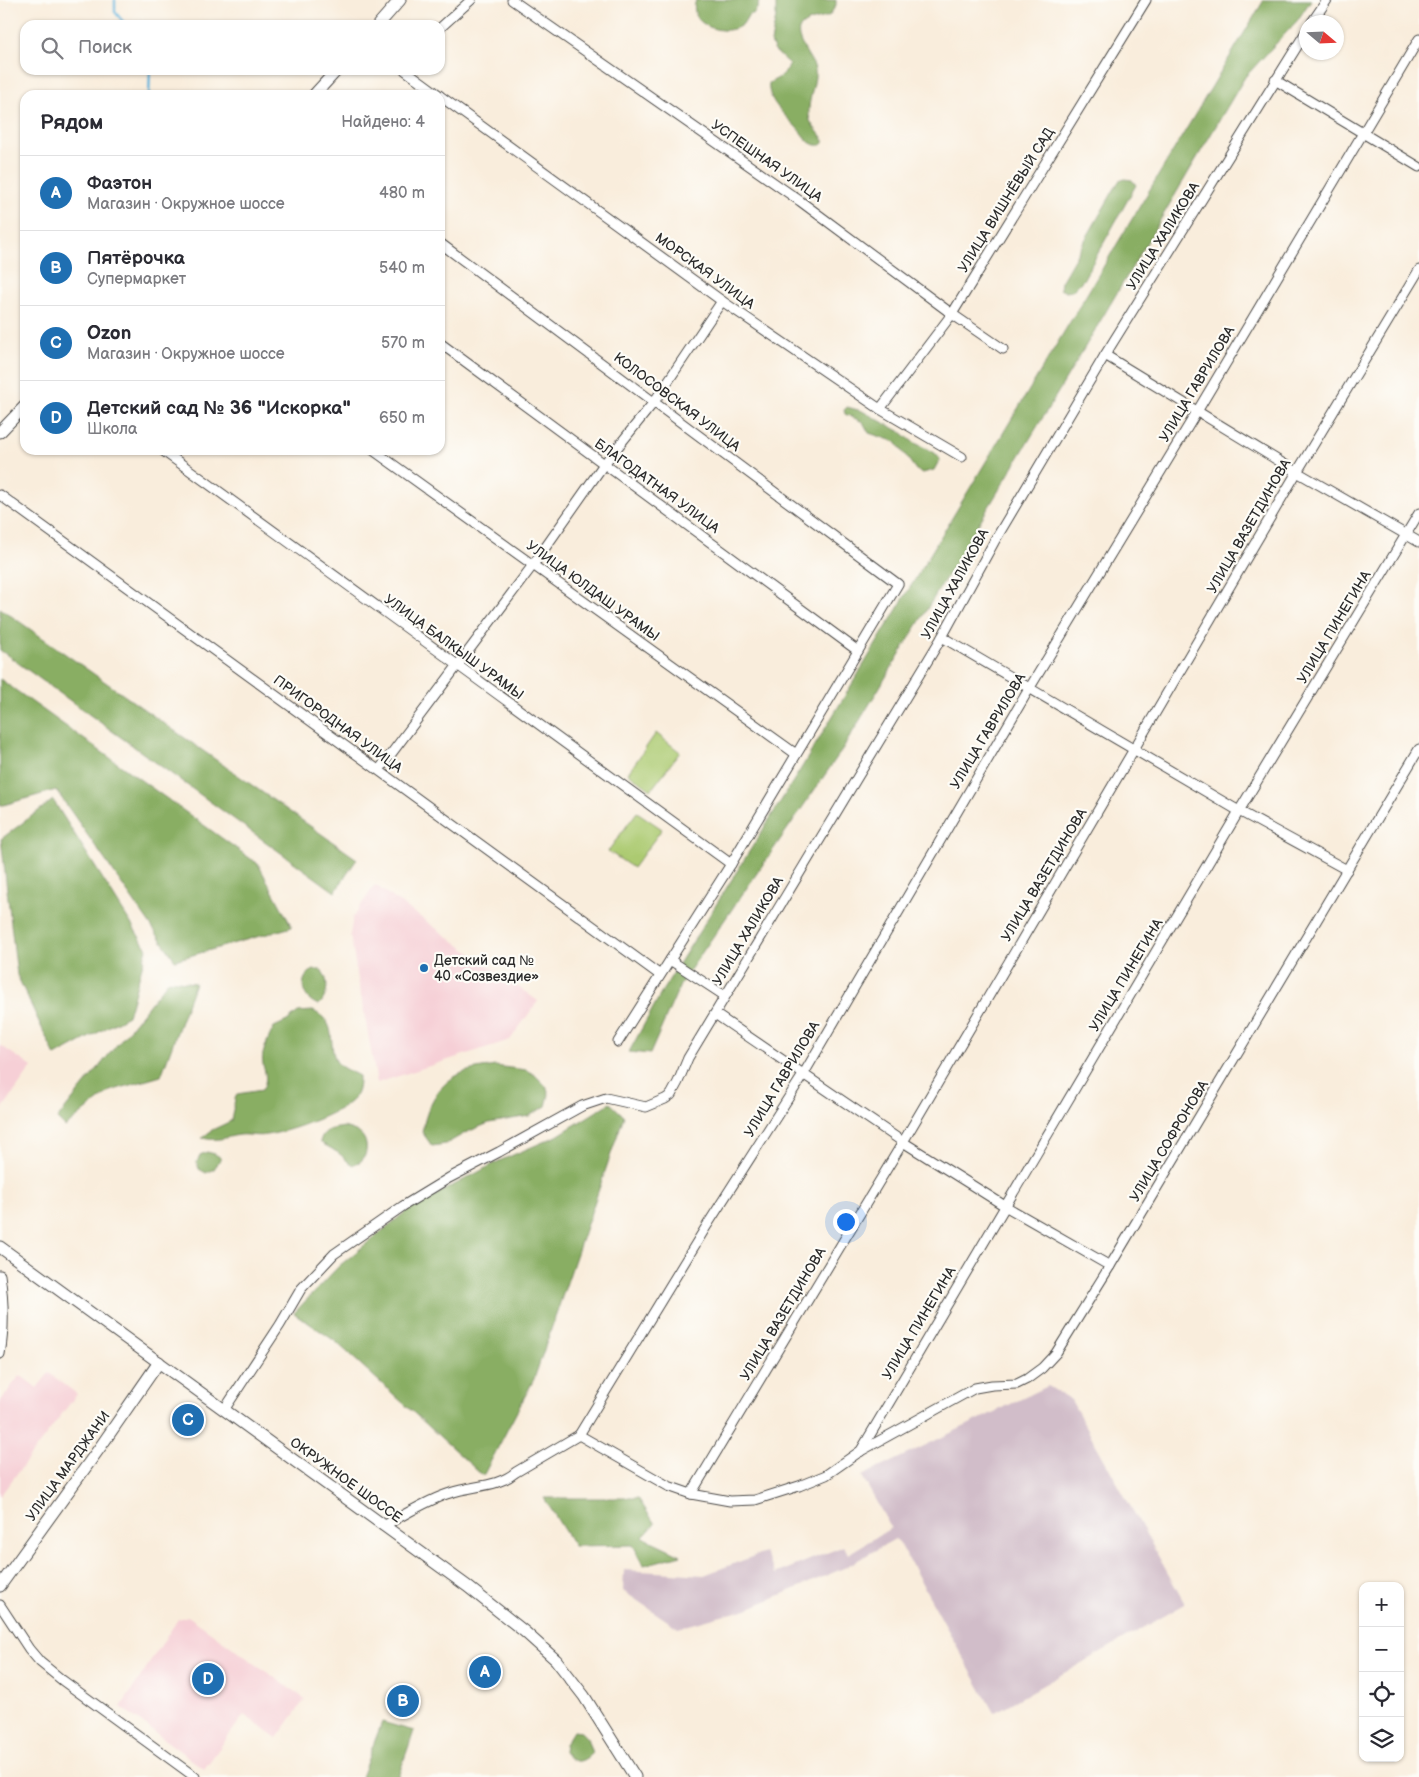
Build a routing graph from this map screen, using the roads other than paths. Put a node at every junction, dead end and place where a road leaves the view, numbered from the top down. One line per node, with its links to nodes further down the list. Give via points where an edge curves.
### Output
1 (400, 0): 7 (street)
2 (471, 0): 8 (street)
3 (512, 0): 22 (street, УСПЕШНАЯ УЛИЦА, via 800,200)
4 (1146, 0): 22 (street, УЛИЦА ВИШНЁВЫЙ САД)
5 (1327, 0): 6 (street)
6 (1317, 15)
7 (382, 20)
8 (445, 23)
9 (1419, 39): 17 (street, УЛИЦА ГАВРИЛОВА)
10 (1299, 43): 13 (street, УЛИЦА ХАЛИКОВА)
11 (332, 75): 14 (street)
12 (412, 75): 15 (street, МОРСКАЯ УЛИЦА)
13 (1275, 80): 17 (street); 25 (street, УЛИЦА ХАЛИКОВА)
14 (319, 90)
15 (433, 90)
16 (445, 99): 21 (street, МОРСКАЯ УЛИЦА)
17 (1363, 133): 18 (street); 28 (street, УЛИЦА ГАВРИЛОВА)
18 (1419, 167)
19 (445, 247): 26 (street, КОЛОСОВСКАЯ УЛИЦА)
20 (1419, 270): 35 (street, УЛИЦА ВАЗЕТДИНОВА)
21 (722, 301): 26 (street); 27 (street, МОРСКАЯ УЛИЦА)
22 (952, 314): 24 (street, УСПЕШНАЯ УЛИЦА); 27 (street, УЛИЦА ВИШНЁВЫЙ САД)
23 (445, 346): 34 (street, БЛАГОДАТНАЯ УЛИЦА)
24 (1003, 348)
25 (1105, 355): 28 (street); 41 (street, УЛИЦА ХАЛИКОВА, via 994,542)
26 (654, 402): 34 (street); 42 (street, КОЛОСОВСКАЯ УЛИЦА, via 898,584)
27 (880, 409): 33 (street, МОРСКАЯ УЛИЦА)
28 (1198, 410): 35 (street); 44 (street, УЛИЦА ГАВРИЛОВА)
29 (20, 411): 30 (street)
30 (0, 432)
31 (169, 455): 43 (street, УЛИЦА БАЛКЫШ УРАМЫ)
32 (380, 455): 40 (street, УЛИЦА ЮЛДАШ УРАМЫ)
33 (962, 457)
34 (604, 464): 40 (street); 42 (street, БЛАГОДАТНАЯ УЛИЦА)
35 (1297, 472): 38 (street); 46 (street, УЛИЦА ВАЗЕТДИНОВА)
36 (0, 495): 48 (street, ПРИГОРОДНАЯ УЛИЦА)
37 (1419, 513): 38 (street, УЛИЦА ПИНЕГИНА)
38 (1406, 535): 39 (street); 49 (street, УЛИЦА ПИНЕГИНА)
39 (1419, 542)
40 (533, 565): 43 (street); 47 (street, УЛИЦА ЮЛДАШ УРАМЫ)
41 (942, 637): 44 (street); 54 (street, УЛИЦА ХАЛИКОВА)
42 (858, 651): 47 (street)
43 (458, 667): 48 (street); 50 (street, УЛИЦА БАЛКЫШ УРАМЫ)
44 (1029, 689): 46 (street); 57 (street, УЛИЦА ГАВРИЛОВА)
45 (1419, 749): 51 (street, УЛИЦА СОФРОНОВА)
46 (1134, 750): 49 (street); 58 (street, УЛИЦА ВАЗЕТДИНОВА)
47 (796, 754): 50 (street)
48 (379, 770): 53 (street, ПРИГОРОДНАЯ УЛИЦА)
49 (1239, 811): 51 (street); 59 (street, УЛИЦА ПИНЕГИНА)
50 (731, 864): 52 (street)
51 (1347, 870): 61 (street, УЛИЦА СОФРОНОВА)
52 (670, 960): 53 (street); 54 (street)
53 (660, 975): 56 (street)
54 (725, 996): 55 (street, УЛИЦА ХАЛИКОВА)
55 (714, 1014): 57 (street); 65 (street, УЛИЦА ХАЛИКОВА, via 674,1089 665,1099 646,1107 606,1098 582,1106 402,1206 334,1254 301,1289)
56 (618, 1042)
57 (803, 1075): 58 (street); 66 (street, УЛИЦА ГАВРИЛОВА)
58 (903, 1142): 59 (street); 68 (street, УЛИЦА ВАЗЕТДИНОВА)
59 (1005, 1206): 61 (street); 67 (street, УЛИЦА ПИНЕГИНА)
60 (0, 1247): 64 (street, ОКРУЖНОЕ ШОССЕ)
61 (1110, 1266): 67 (street, УЛИЦА СОФРОНОВА, via 1056,1353 1027,1380 975,1388)
62 (0, 1275): 63 (street, via 4,1329)
63 (0, 1354)
64 (159, 1362): 65 (street, ОКРУЖНОЕ ШОССЕ); 70 (street, УЛИЦА МАРДЖАНИ)
65 (224, 1410): 69 (street, ОКРУЖНОЕ ШОССЕ)
66 (579, 1435): 68 (street, УЛИЦА СОФРОНОВА, via 668,1486); 69 (street, via 508,1478 448,1494)
67 (860, 1452): 68 (street, УЛИЦА СОФРОНОВА, via 826,1475 755,1500 730,1501)
68 (691, 1494)
69 (384, 1526): 73 (street, ОКРУЖНОЕ ШОССЕ, via 502,1613 556,1660 584,1696)
70 (0, 1586)
71 (0, 1605): 72 (street, via 40,1662)
72 (195, 1777)
73 (635, 1777)

